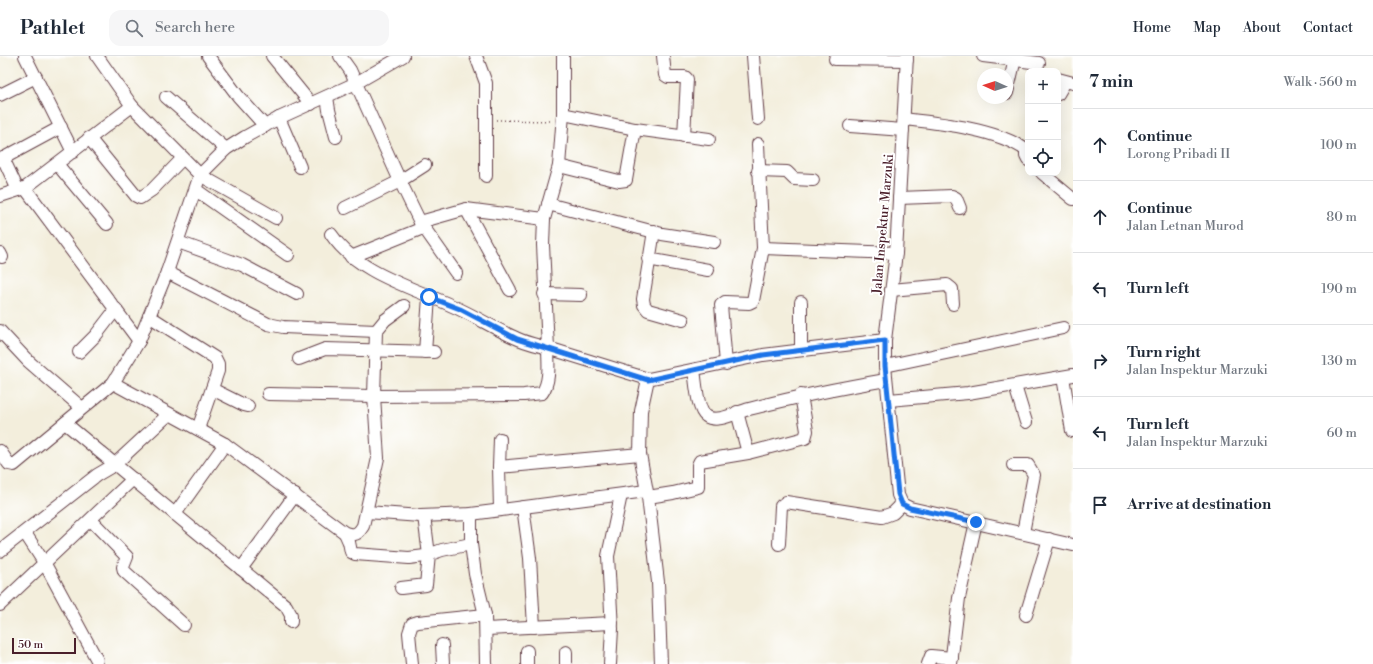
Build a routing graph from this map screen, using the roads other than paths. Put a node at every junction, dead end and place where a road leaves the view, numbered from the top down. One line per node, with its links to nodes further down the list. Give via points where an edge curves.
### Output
1 (25, 56): 17 (street)
2 (208, 56): 28 (street)
3 (272, 56): 22 (street)
4 (340, 56): 18 (street)
5 (403, 56): 18 (street)
6 (476, 56): 48 (street, via 486,83)
7 (563, 56): 25 (street)
8 (663, 56): 32 (street, via 665,75 687,79)
9 (753, 56): 26 (street)
10 (983, 56): 14 (street)
11 (100, 57): 23 (street)
12 (907, 58): 13 (street); 27 (street, Jalan Inspektur Marzuki)
13 (835, 59)
14 (1014, 60): 15 (street); 16 (street)
15 (1040, 63)
16 (1012, 68)
17 (36, 77): 19 (street); 30 (street)
18 (356, 83): 21 (street); 51 (street)
19 (0, 95)
20 (166, 97): 37 (street)
21 (327, 97): 22 (street); 33 (street)
22 (311, 104): 24 (street)
23 (132, 106): 34 (street); 40 (street)
24 (279, 118): 28 (street); 45 (street)
25 (562, 118): 31 (street); 44 (street)
26 (758, 119)
27 (904, 125): 29 (street); 38 (street, via 943,123 1017,144); 55 (street, Jalan Inspektur Marzuki)
28 (265, 126): 37 (street)
29 (850, 126)
30 (61, 127): 39 (street); 41 (street)
31 (635, 130): 32 (street); 44 (street, via 626,180 619,181)
32 (684, 136): 35 (street)
33 (336, 137)
34 (89, 138): 39 (street); 40 (street, via 140,198 152,190)
35 (709, 138)
36 (758, 144): 46 (street)
37 (226, 149): 47 (street)
38 (1025, 150)
39 (73, 152): 42 (street)
40 (184, 158): 47 (street)
41 (1, 159): 52 (street)
42 (57, 164): 52 (street); 63 (street)
43 (425, 165): 51 (street)
44 (559, 166): 57 (street)
45 (300, 167)
46 (758, 171): 50 (street, via 787,172 794,179); 69 (street)
47 (200, 175): 53 (street); 61 (street)
48 (486, 176)
49 (1046, 176): 56 (street)
50 (813, 180)
51 (400, 181): 58 (street); 64 (street)
52 (22, 189): 54 (street); 86 (street)
53 (196, 190): 67 (street); 71 (street)
54 (0, 196)
55 (899, 198): 59 (street, via 952,196 956,198); 70 (street, Jalan Inspektur Marzuki)
56 (1073, 199)
57 (548, 204): 62 (street); 65 (street)
58 (345, 208)
59 (960, 208)
60 (466, 209): 62 (street); 64 (street); 77 (street)
61 (276, 218)
62 (544, 220): 80 (street)
63 (107, 224)
64 (421, 225): 72 (street); 76 (street)
65 (654, 231): 68 (street); 73 (street)
66 (331, 234): 72 (street)
67 (178, 242): 75 (street); 79 (street, via 242,265)
68 (714, 242)
69 (762, 248): 70 (street); 99 (street, via 753,301 725,302 721,305)
70 (896, 253): 78 (street, Jalan Inspektur Marzuki)
71 (288, 255)
72 (351, 257): 82 (street)
73 (648, 259): 74 (street); 88 (street, via 643,299 645,308)
74 (708, 270)
75 (167, 272): 87 (street); 91 (street, via 268,324 283,327)
76 (456, 273)
77 (510, 290)
78 (891, 290): 84 (street, via 947,285 952,289); 93 (street, Jalan Inspektur Marzuki)
79 (298, 294)
80 (544, 294): 81 (street); 94 (street)
81 (581, 295)
82 (429, 297): 94 (street, via 460,309 517,339); 95 (street, via 429,352)
83 (801, 302): 96 (street)
84 (953, 304)
85 (404, 306): 91 (street, via 385,320)
86 (116, 309): 92 (street); 97 (street)
87 (149, 316): 92 (street); 107 (street, via 215,358 218,371)
88 (683, 320)
89 (1063, 328): 100 (street)
90 (0, 331): 113 (street, via 28,361)
91 (376, 331): 95 (street)
92 (139, 340): 105 (street)
93 (885, 340): 96 (street); 100 (street, Jalan Inspektur Marzuki)
94 (548, 348): 103 (street); 110 (street, via 547,383 542,393)
95 (375, 350): 98 (street, via 325,349); 110 (street)
96 (801, 350): 99 (street, via 763,355)
97 (79, 352)
98 (299, 359)
99 (726, 364): 101 (street)
100 (885, 366): 104 (street, Jalan Inspektur Marzuki)
101 (694, 370): 103 (street); 114 (street, via 701,410 706,417 720,419)
102 (1068, 376): 106 (street); 119 (street)
103 (648, 380): 124 (street, via 641,411)
104 (886, 380): 109 (street); 111 (street, Jalan Inspektur Marzuki)
105 (112, 383): 113 (street); 115 (street)
106 (1015, 386): 111 (street); 116 (street)
107 (212, 389): 112 (street); 118 (street)
108 (268, 394): 110 (street)
109 (801, 395): 114 (street); 123 (street, via 806,438)
110 (374, 396): 135 (street, via 378,458)
111 (889, 400): 132 (street, Jalan Inspektur Marzuki, via 898,494)
112 (248, 406)
113 (82, 408): 117 (street)
114 (737, 412): 123 (street)
115 (169, 414): 118 (street); 126 (street)
116 (1026, 422)
117 (66, 423): 122 (street, via 13,465 9,464); 126 (street)
118 (198, 429): 121 (street)
119 (1072, 431)
120 (500, 439): 127 (street)
121 (225, 444): 131 (street); 136 (street)
122 (0, 451)
123 (748, 453): 130 (street, via 699,462 698,487 674,494)
124 (640, 454): 127 (street); 130 (street)
125 (1013, 464): 143 (street, via 1028,465 1034,475)
126 (114, 465): 128 (street); 141 (street, via 97,475)
127 (498, 467): 134 (street)
128 (133, 479): 136 (street); 139 (street)
129 (621, 494): 130 (street); 133 (street); 157 (street, via 608,556)
130 (647, 494): 172 (street, via 658,582)
131 (295, 495): 142 (street); 151 (street)
132 (902, 504): 140 (street); 146 (street, via 893,513 882,517 786,502 781,506)
133 (523, 507): 134 (street); 159 (street, via 530,558)
134 (500, 510): 137 (street)
135 (367, 512): 138 (street); 142 (street, via 358,534)
136 (175, 514): 151 (street)
137 (471, 514): 138 (street); 145 (street)
138 (424, 516): 149 (street)
139 (91, 520): 150 (street); 158 (street, via 127,557 124,571)
140 (976, 522): 143 (street); 165 (street, via 959,598)
141 (25, 533): 148 (street); 150 (street)
142 (345, 533): 149 (street, via 350,542 351,552 355,554 409,558)
143 (1023, 533): 144 (street)
144 (1049, 539): 147 (street); 155 (street)
145 (471, 544): 149 (street); 154 (street)
146 (779, 544)
147 (1073, 546)
148 (0, 552)
149 (429, 555): 152 (street, via 426,585)
150 (45, 564): 153 (street); 164 (street)
151 (241, 569): 156 (street, via 286,606 291,615)
152 (401, 588)
153 (0, 605)
154 (485, 615): 160 (street); 166 (street, via 412,624 409,633)
155 (1026, 615)
156 (291, 622)
157 (612, 623): 159 (street); 171 (street)
158 (184, 625)
159 (534, 627): 160 (street)
160 (486, 629): 168 (street)
161 (442, 645): 167 (street)
162 (527, 651): 169 (street)
163 (566, 652): 170 (street)
164 (97, 660)
165 (952, 661): 173 (street, via 930,656)
166 (412, 664)
167 (443, 664)
168 (486, 664)
169 (526, 664)
170 (566, 664)
171 (610, 664)
172 (661, 664)
173 (928, 664)

